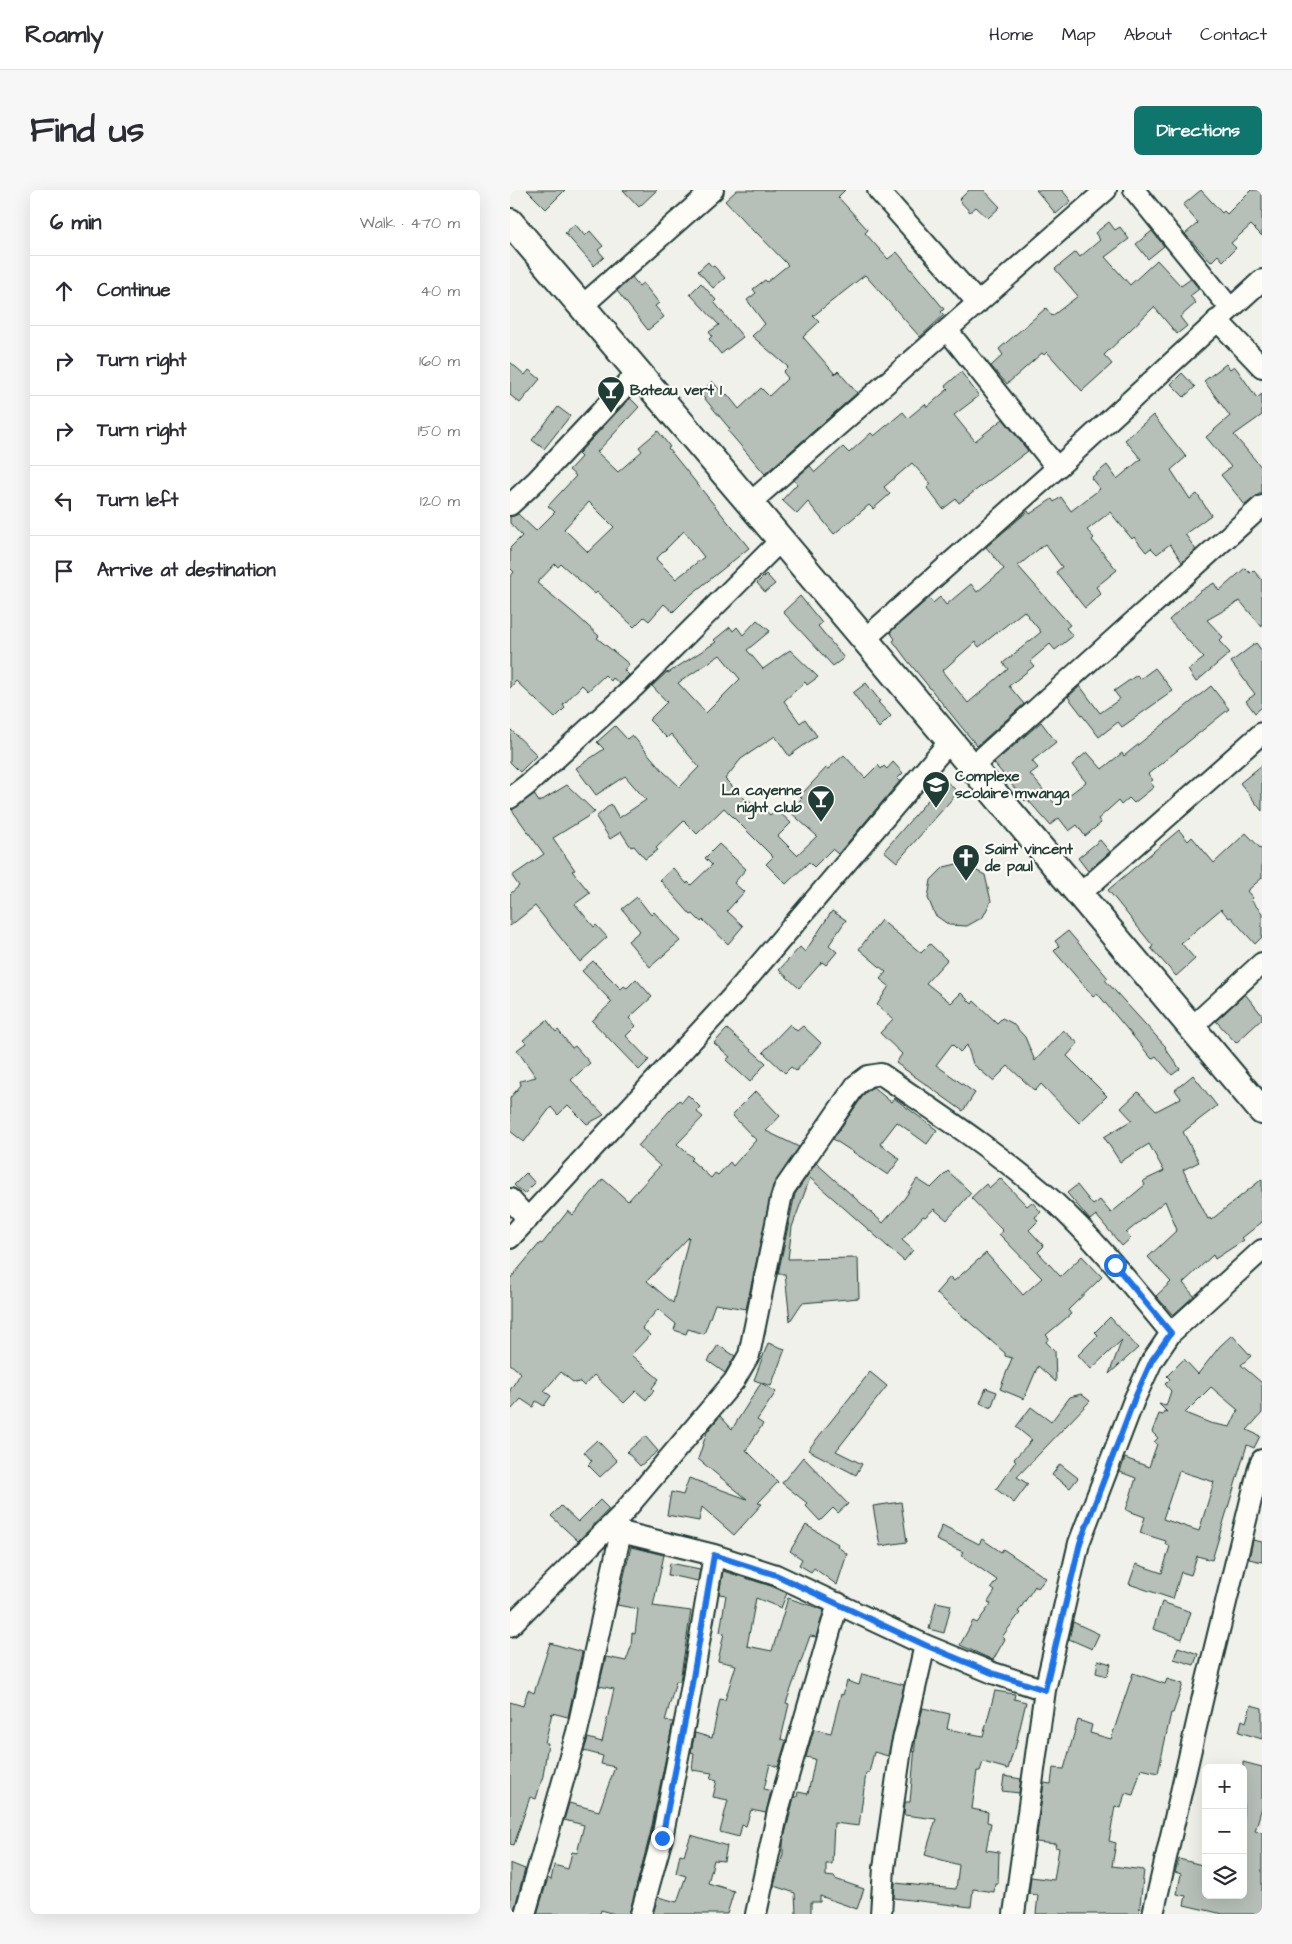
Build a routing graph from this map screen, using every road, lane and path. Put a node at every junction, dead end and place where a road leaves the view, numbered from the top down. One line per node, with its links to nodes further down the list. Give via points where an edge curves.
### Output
1 (713, 190): 8 (street)
2 (878, 190): 7 (street)
3 (1106, 190): 7 (street)
4 (1134, 190): 9 (street)
5 (510, 222): 8 (main road)
6 (1262, 280): 9 (street)
7 (978, 303): 10 (street)
8 (582, 306): 12 (main road)
9 (1224, 314): 11 (street); 13 (street)
10 (947, 330): 13 (street); 14 (street)
11 (1262, 367)
12 (638, 372): 14 (main road); 15 (street)
13 (1057, 468): 18 (street)
14 (750, 503): 17 (main road)
15 (510, 505)
16 (1262, 506): 21 (street)
17 (782, 540): 18 (main road); 22 (street, via 634,687)
18 (865, 639): 20 (main road)
19 (1262, 733): 23 (street)
20 (950, 741): 21 (main road); 28 (street, via 731,998)
21 (972, 767): 23 (main road)
22 (510, 798)
23 (1080, 894): 25 (main road)
24 (1262, 964): 25 (street)
25 (1192, 1027): 26 (main road)
26 (1262, 1111)
27 (510, 1199): 28 (street)
28 (528, 1219): 29 (street)
29 (510, 1238)
30 (1262, 1250): 31 (street)
31 (1171, 1333): 33 (street, via 1086,1233 1051,1199 982,1144 881,1074 868,1076 856,1085 784,1189 749,1355 742,1369); 38 (street, via 1152,1360 1134,1400 1080,1543)
32 (1262, 1460): 44 (street)
33 (615, 1530): 34 (street); 36 (street); 39 (street, via 577,1732)
34 (714, 1555): 35 (street, via 776,1575); 40 (street, via 662,1838)
35 (838, 1603): 37 (street); 41 (street, via 778,1811)
36 (510, 1626)
37 (925, 1645): 38 (street, via 992,1673); 42 (street, via 901,1750 884,1868)
38 (1045, 1690): 43 (street)
39 (525, 1914)
40 (642, 1914)
41 (756, 1914)
42 (881, 1914)
43 (1014, 1914)
44 (1153, 1914)

